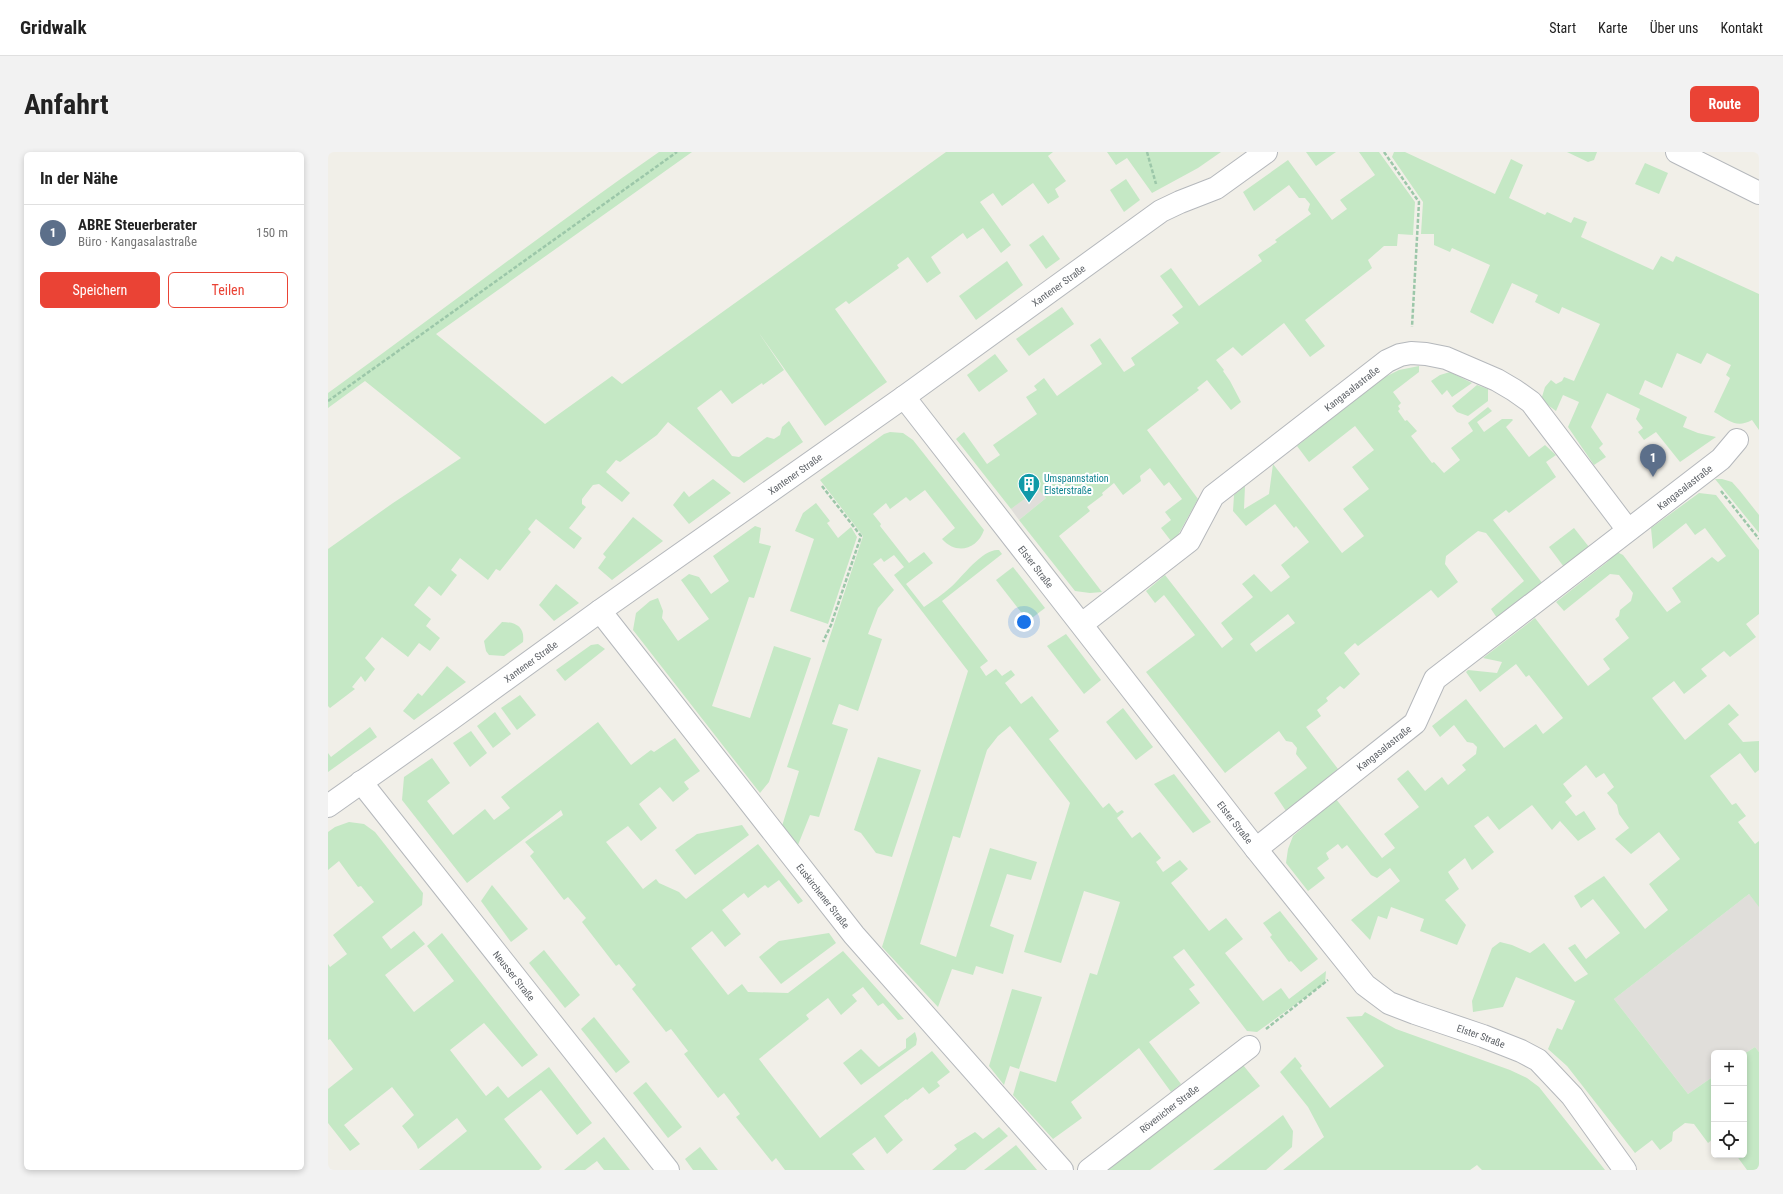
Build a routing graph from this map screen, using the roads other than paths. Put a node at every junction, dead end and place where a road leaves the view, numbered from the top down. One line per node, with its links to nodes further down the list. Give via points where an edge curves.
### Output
1 (1266, 152): 4 (street, Xantener Straße, via 1216,188 1161,211)
2 (1677, 152): 3 (street)
3 (1759, 193)
4 (904, 397): 7 (street, Xantener Straße); 8 (street, Elster Straße, via 986,506)
5 (1737, 440): 6 (street, Kangasalastraße, via 1721,459)
6 (1628, 530): 8 (street, Kangasalastraße, via 1531,402 1496,380 1446,358 1411,353 1400,355 1380,366 1213,496 1189,541); 11 (street, Kangasalastraße, via 1436,679 1415,723)
7 (600, 610): 9 (street, Xantener Straße); 14 (street, Euskirchener Straße, via 854,935)
8 (1082, 624): 11 (street, Elster Straße)
9 (361, 782): 10 (street, Xantener Straße); 13 (street, Neusser Straße)
10 (328, 806)
11 (1256, 849): 16 (street, Elster Straße, via 1365,985 1389,1003 1483,1036 1538,1060 1572,1096)
12 (1249, 1047): 15 (street, Rövenicher Straße)
13 (668, 1170)
14 (1062, 1170)
15 (1089, 1170)
16 (1625, 1170)

